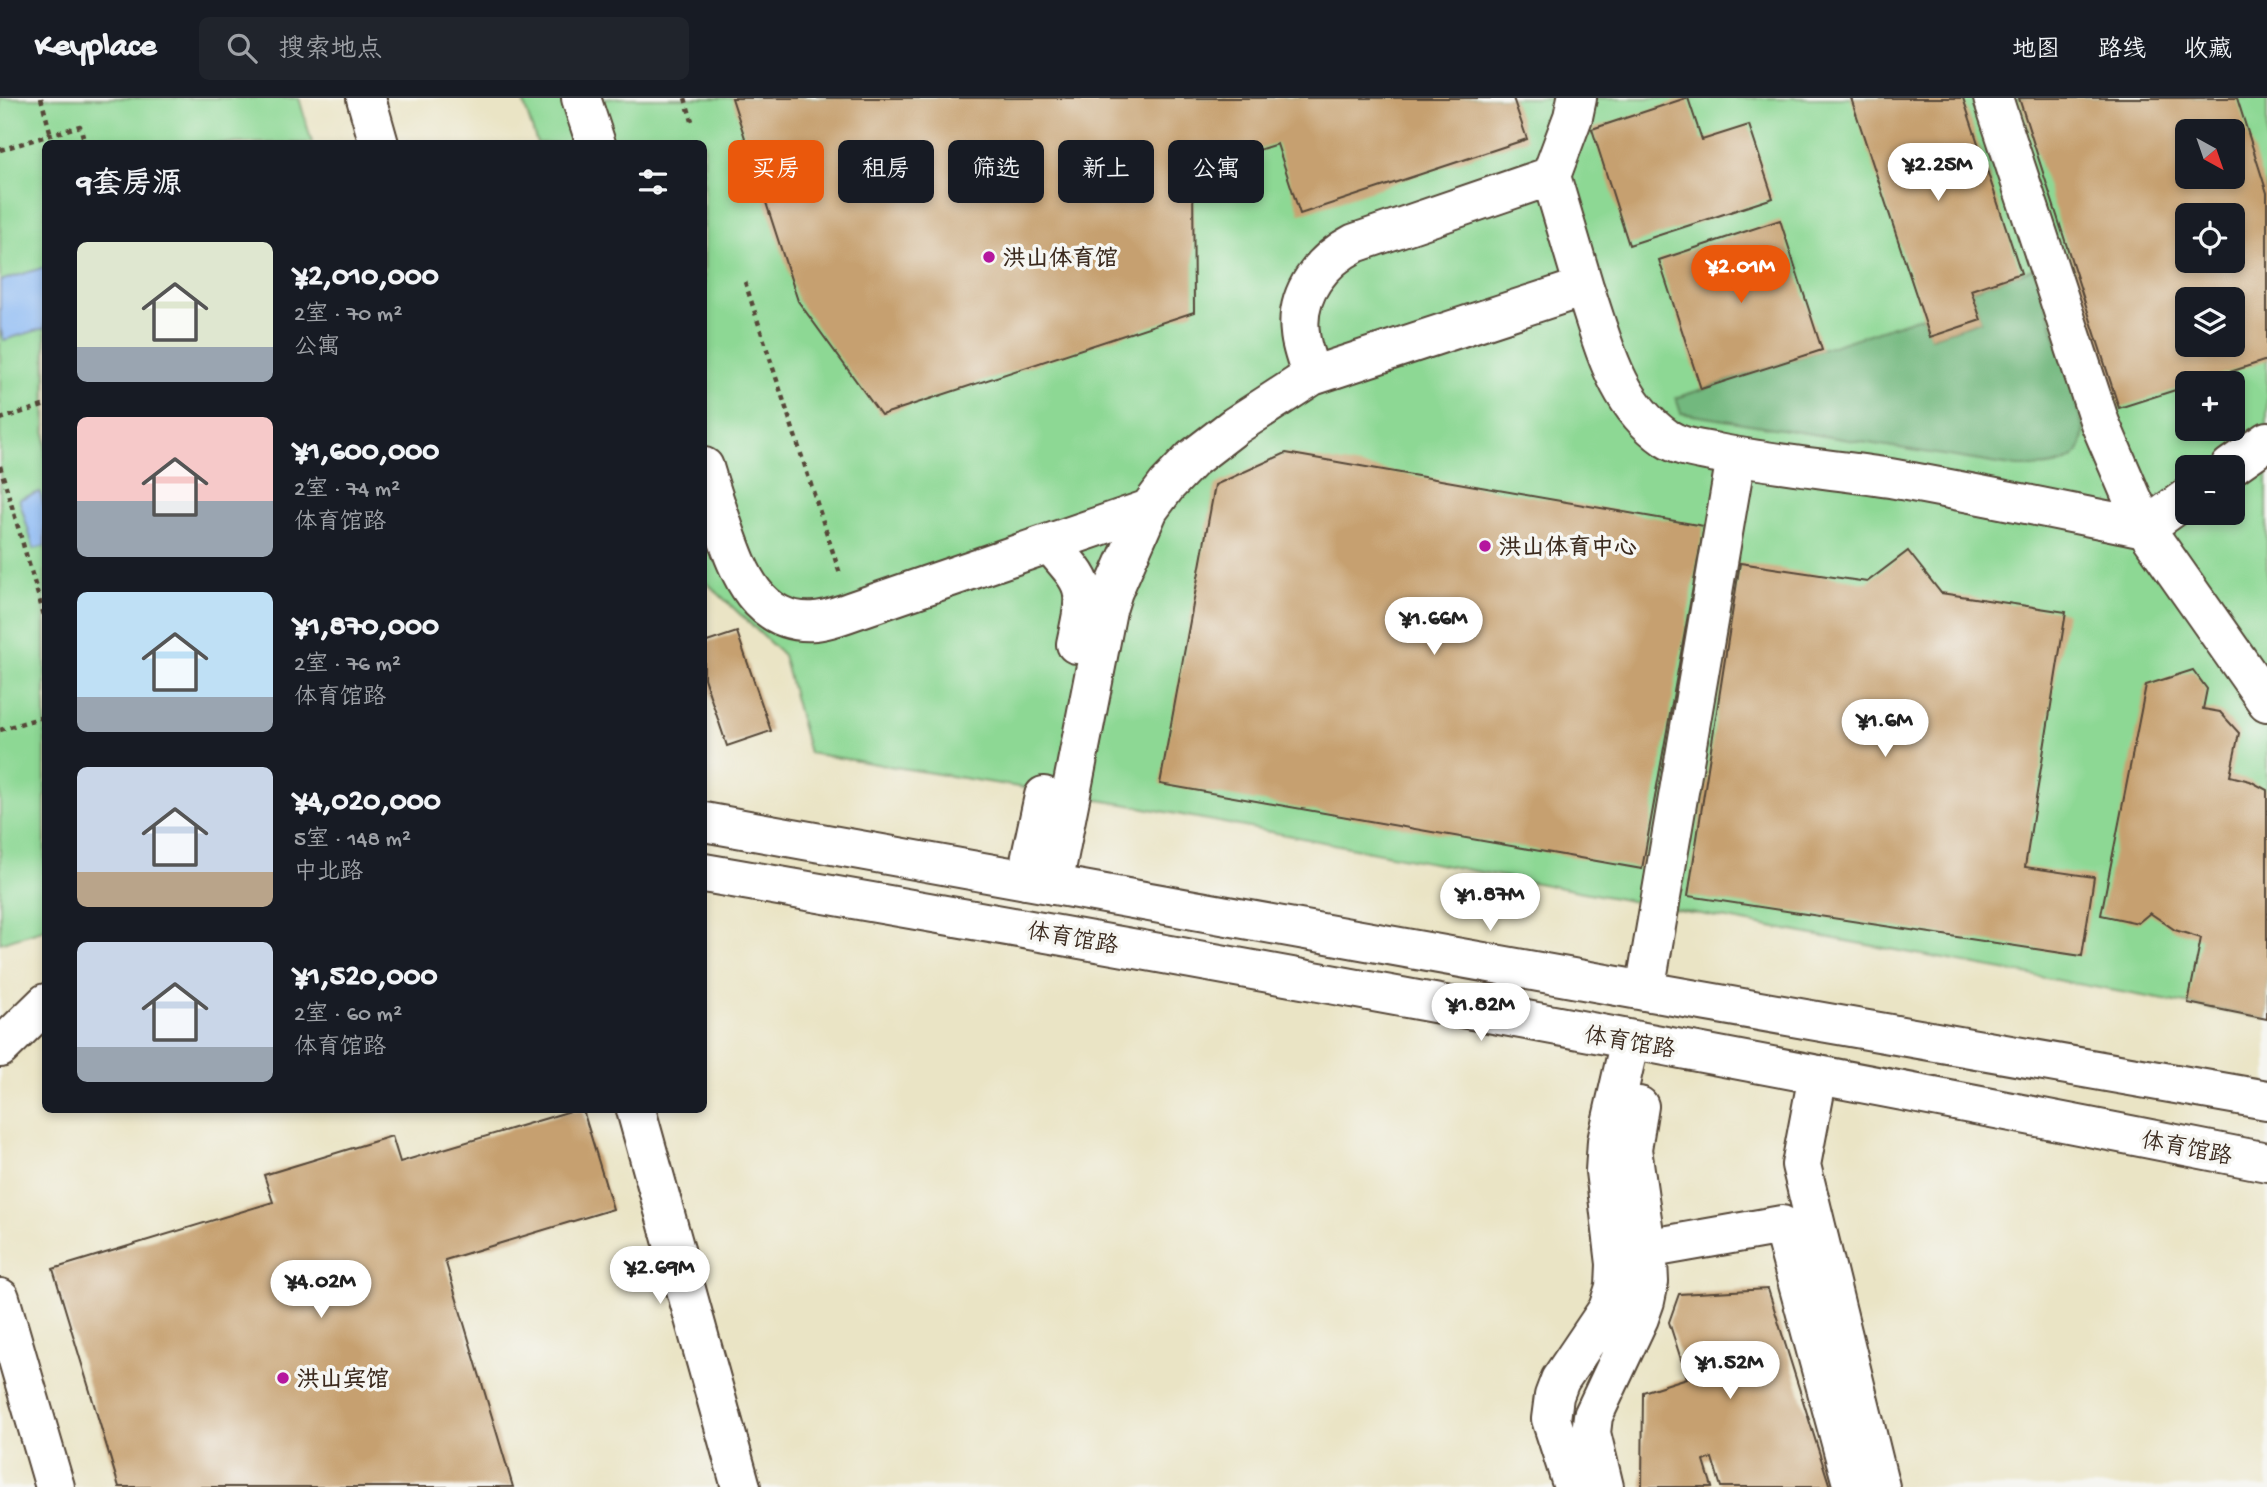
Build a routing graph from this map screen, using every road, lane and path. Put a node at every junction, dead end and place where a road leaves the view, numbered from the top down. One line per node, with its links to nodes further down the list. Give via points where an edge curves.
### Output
1 (41, 98): 8 (path)
2 (366, 98): 10 (main road)
3 (581, 98): 11 (main road)
4 (685, 98): 7 (path)
5 (1577, 98): 13 (main road)
6 (1993, 98): 26 (main road, via 2099,423)
7 (692, 121)
8 (51, 135): 9 (path, via 80,127); 12 (path)
9 (84, 140)
10 (378, 140)
11 (595, 140)
12 (0, 150)
13 (1551, 176): 15 (main road); 16 (main road, via 1355,243 1332,257 1307,289 1299,318 1301,343)
14 (745, 282): 29 (path)
15 (1584, 287): 16 (main road); 21 (main road, via 1615,378 1639,412 1667,439 1682,446)
16 (1312, 376): 25 (main road, via 1192,459)
17 (42, 406): 18 (path)
18 (0, 419)
19 (2267, 441): 20 (main road)
20 (2245, 456)
21 (1736, 457): 26 (main road, via 1889,478); 36 (main road)
22 (0, 466): 28 (path)
23 (707, 476): 29 (main road, via 735,562 763,604 798,620 816,621)
24 (2175, 506): 26 (main road)
25 (1149, 509): 27 (main road); 35 (main road, via 1107,610)
26 (2144, 528): 30 (main road)
27 (1049, 544): 29 (main road); 35 (main road, via 1082,584 1085,604)
28 (42, 608)
29 (852, 611)
30 (2267, 702)
31 (42, 717): 32 (path)
32 (0, 730)
33 (707, 823): 35 (main road, 体育馆路)
34 (707, 874): 40 (main road, 体育馆路)
35 (1040, 883): 36 (main road, 体育馆路)
36 (1646, 991): 43 (main road, 体育馆路)
37 (42, 995): 39 (main road)
38 (42, 1007): 41 (main road)
39 (0, 1008)
40 (1641, 1043): 42 (main road, 体育馆路); 46 (main road, via 1632,1149); 51 (main road, via 1607,1141 1605,1171 1615,1287 1608,1309 1554,1396 1551,1419)
41 (0, 1048)
42 (1818, 1075): 45 (main road, 体育馆路); 54 (main road, via 1801,1165)
43 (2267, 1100)
44 (637, 1113): 50 (main road)
45 (2267, 1162)
46 (1646, 1249): 52 (main road, via 1649,1282 1645,1301 1593,1416 1591,1433); 53 (main road, via 1782,1225)
47 (0, 1298): 48 (main road)
48 (11, 1363): 49 (main road)
49 (55, 1487)
50 (741, 1487)
51 (1573, 1487)
52 (1604, 1487)
53 (1853, 1487)
54 (1880, 1487)

